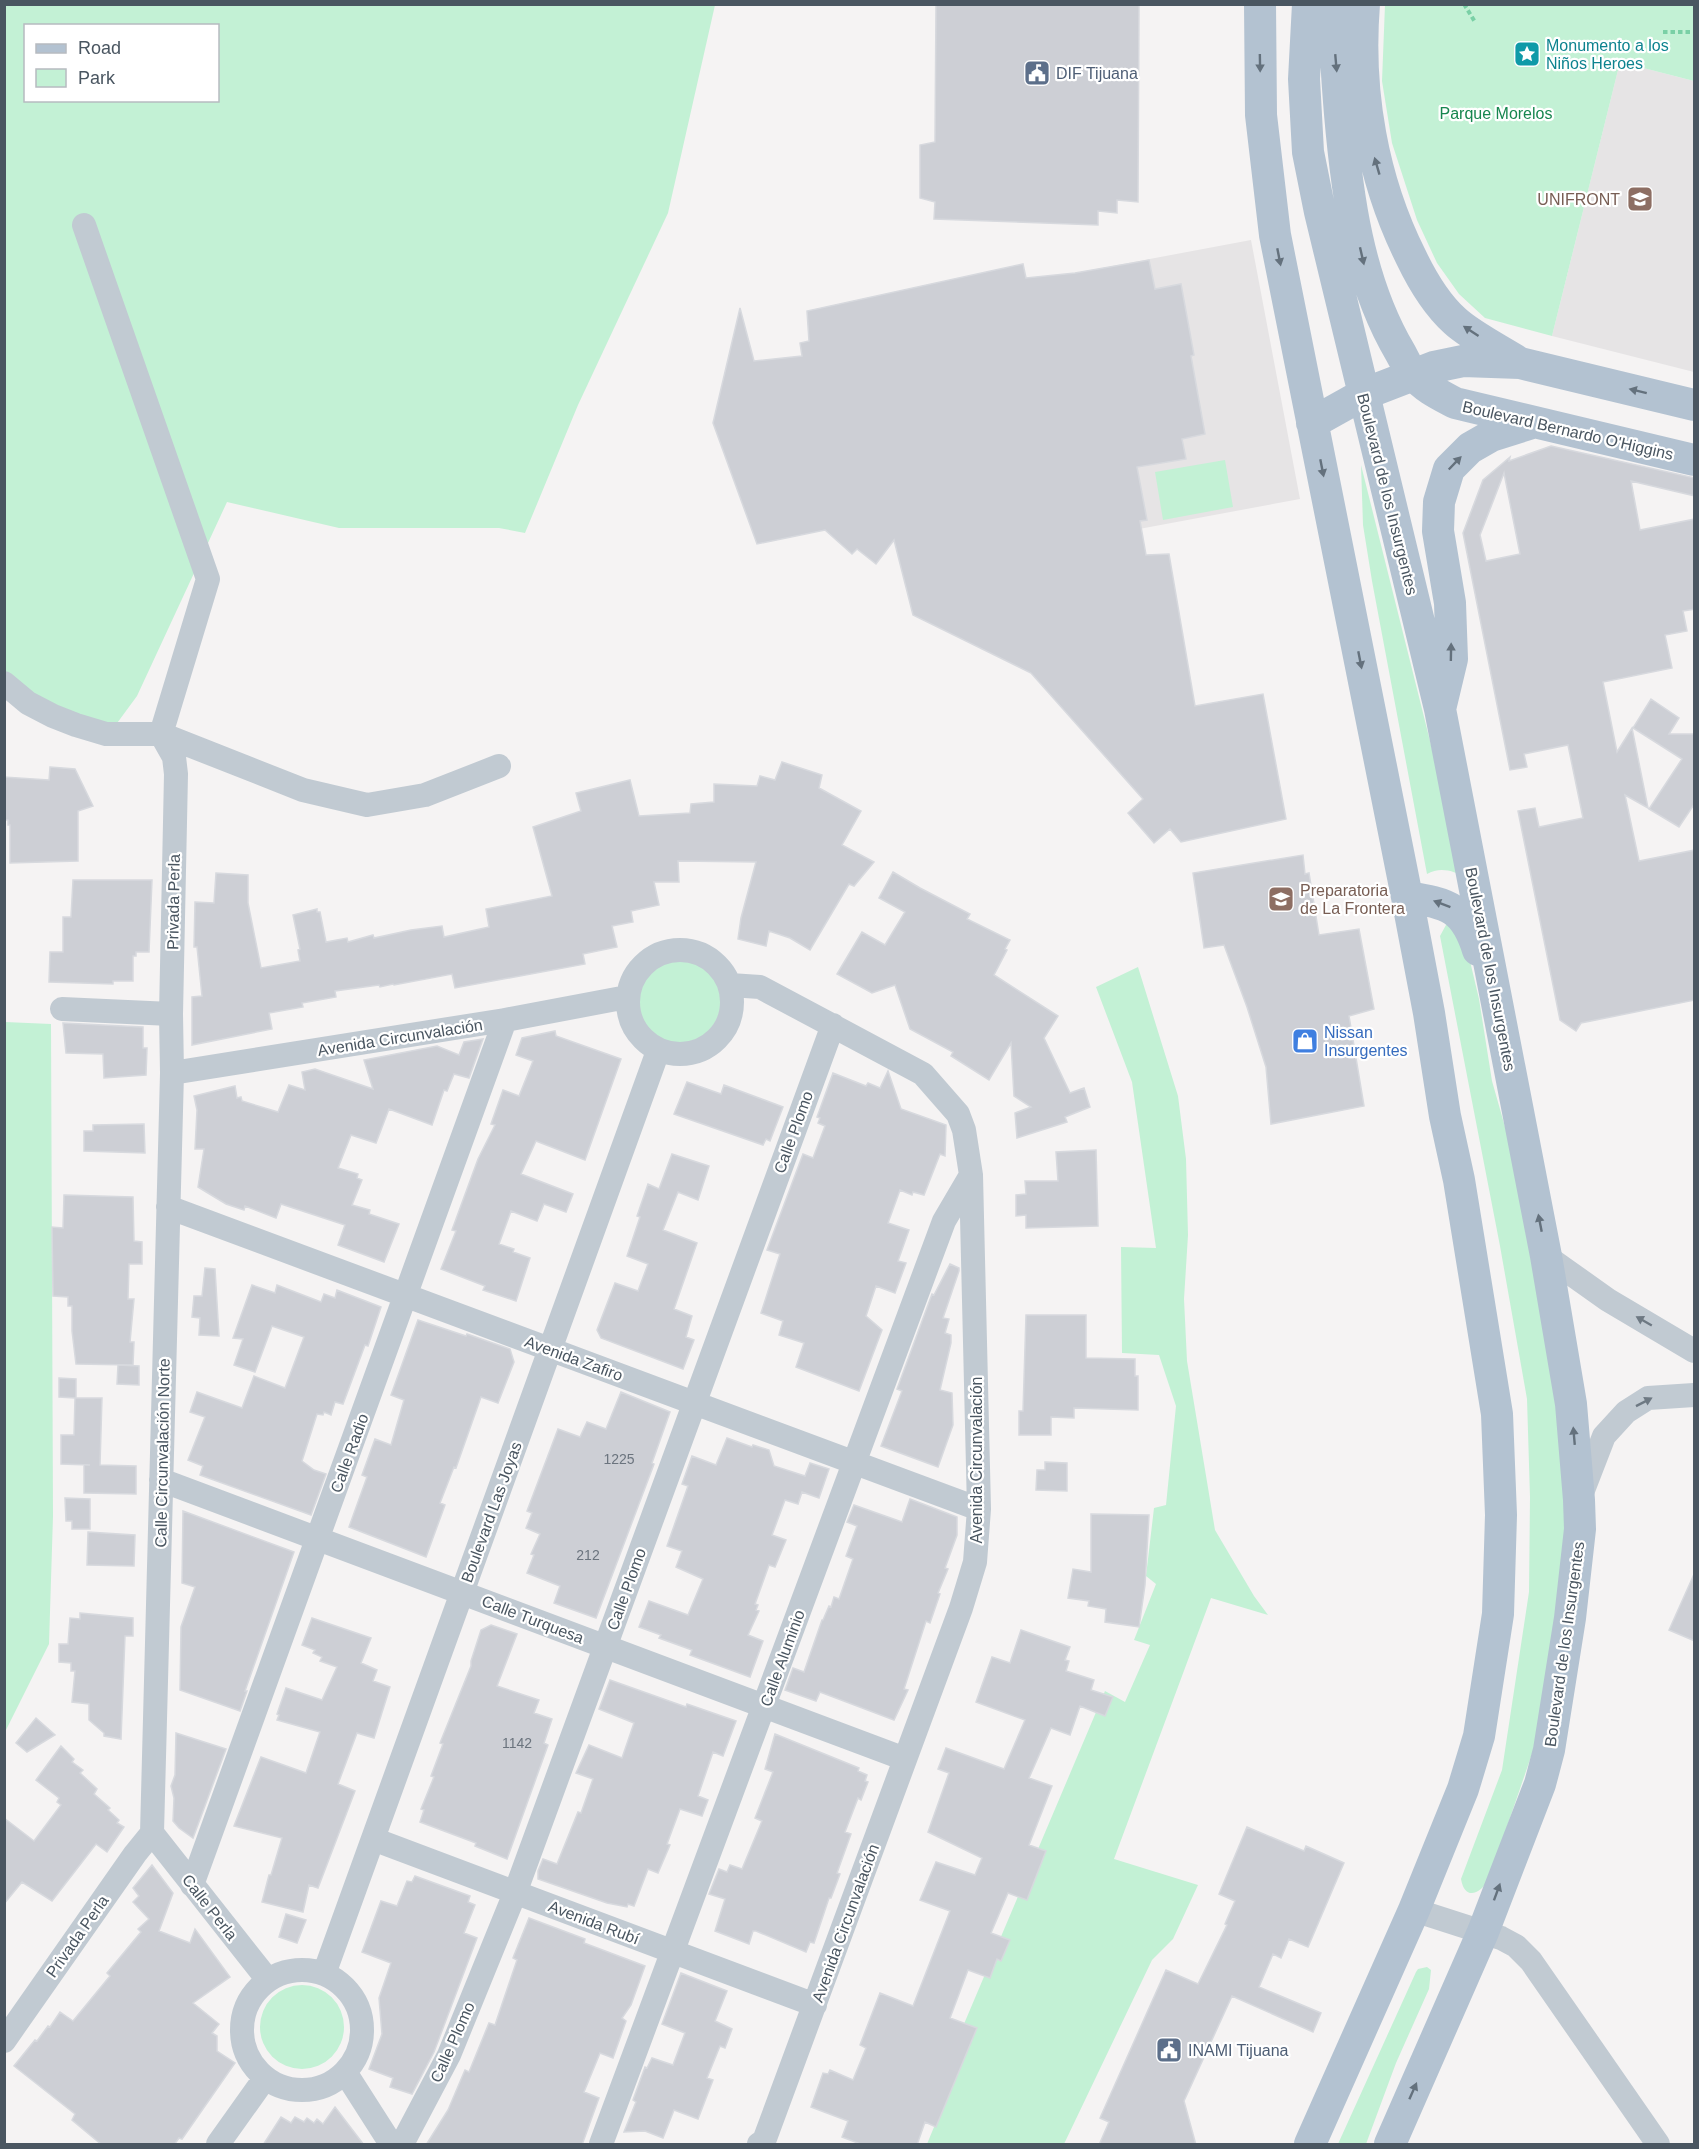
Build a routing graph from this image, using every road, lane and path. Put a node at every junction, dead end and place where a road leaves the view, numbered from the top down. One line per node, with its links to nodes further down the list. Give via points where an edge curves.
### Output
1 (1260, 4): 14 (main road, one-way to 14, via 1261,115 1275,235)
2 (1308, 4): 12 (main road, Boulevard de los Insurgentes, via 1304,79 1308,152)
3 (1337, 4): 11 (main road, one-way to 11, via 1335,52 1355,225 1367,276 1389,333)
4 (1364, 4): 10 (main road, one-way to 4, via 1455,321 1425,286 1396,229 1374,160 1364,92)
5 (1464, 4): 6 (path)
6 (1475, 22)
7 (1662, 32): 8 (path)
8 (1695, 32)
9 (84, 225): 19 (street, via 208,579)
10 (1520, 363): 11 (main road, via 1463,361); 13 (main road, one-way to 10)
11 (1413, 375): 12 (main road); 15 (main road, Boulevard Bernardo O'Higgins, via 1455,403)
12 (1364, 394): 14 (main road); 18 (main road, Boulevard de los Insurgentes)
13 (1695, 405)
14 (1312, 423): 21 (main road, one-way to 21)
15 (1532, 423): 16 (main road, Boulevard Bernardo O'Higgins); 18 (main road, one-way to 15, via 1452,659 1450,603 1438,531 1439,502 1449,469 1470,448 1491,436)
16 (1695, 460)
17 (4, 683): 19 (street, via 28,704 76,725 106,734)
18 (1440, 709): 28 (main road, Boulevard de los Insurgentes)
19 (161, 734): 20 (street, via 303,790 367,805 425,795); 25 (street, Privada Perla, via 174,757 176,774)
20 (499, 766)
21 (1407, 897): 28 (main road, one-way to 21, via 1471,929 1452,908); 52 (main road, via 1497,1414 1502,1515 1498,1614 1479,1736 1463,1789)
22 (730, 986): 23 (street, via 722,971 697,952 666,951 639,968); 27 (street, Avenida Circunvalación, via 760,987); 29 (street, via 730,1020 708,1047 692,1054)
23 (627, 997): 26 (street, Avenida Circunvalación); 29 (street, via 634,1029)
24 (62, 1009): 25 (street)
25 (171, 1014): 30 (street, Privada Perla)
26 (505, 1020): 30 (street, Avenida Circunvalación); 34 (street, Calle Radio)
27 (833, 1025): 31 (street, Avenida Circunvalación, via 924,1074 948,1100 964,1130); 38 (street, Calle Plomo)
28 (1502, 1028): 33 (main road, Boulevard de los Insurgentes, one-way to 28)
29 (658, 1050): 35 (street, Boulevard Las Joyas)
30 (172, 1073): 32 (street, Calle Circunvalación Norte)
31 (971, 1176): 39 (street, Calle Aluminio, via 944,1221); 42 (street, Avenida Circunvalación)
32 (168, 1207): 34 (street, Avenida Zafiro); 40 (street, Calle Circunvalación Norte)
33 (1546, 1256): 36 (street, one-way to 33, via 1608,1300); 41 (main road, Boulevard de los Insurgentes, one-way to 33, via 1571,1404)
34 (406, 1296): 35 (street, Avenida Zafiro); 43 (street, Calle Radio)
35 (550, 1349): 38 (street, Avenida Zafiro); 44 (street, Boulevard Las Joyas)
36 (1695, 1351)
37 (1695, 1395): 41 (street, one-way to 37, via 1604,1436 1626,1412 1648,1398)
38 (694, 1403): 39 (street, Avenida Zafiro); 45 (street, Calle Plomo)
39 (854, 1462): 42 (street, Avenida Zafiro); 46 (street, Calle Aluminio)
40 (161, 1480): 43 (street, Calle Turquesa); 48 (street, Calle Circunvalación Norte)
41 (1579, 1500): 53 (main road, Boulevard de los Insurgentes, one-way to 41, via 1550,1750 1570,1618 1580,1529)
42 (979, 1509): 47 (street, Avenida Circunvalación, via 975,1562)
43 (318, 1538): 44 (street, Calle Turquesa); 50 (street, Calle Radio)
44 (462, 1592): 45 (street, Calle Turquesa); 49 (street, Boulevard Las Joyas)
45 (605, 1646): 46 (street, Calle Turquesa); 51 (street, Calle Plomo)
46 (764, 1706): 47 (street, Calle Turquesa); 54 (street, Calle Aluminio)
47 (905, 1759): 57 (street, Avenida Circunvalación)
48 (152, 1833): 50 (street, Calle Perla); 58 (street, Privada Perla)
49 (373, 1839): 51 (street, Avenida Rubí); 55 (street, Boulevard Las Joyas)
50 (192, 1885): 56 (street, Calle Perla)
51 (515, 1893): 54 (street, Avenida Rubí); 64 (street, Calle Plomo, via 449,2055)
52 (1414, 1910): 53 (street); 66 (main road)
53 (1483, 1932): 67 (main road, Boulevard de los Insurgentes, one-way to 53); 68 (street, via 1516,1946 1531,1961)
54 (673, 1952): 57 (street, Avenida Rubí); 65 (street, Calle Aluminio)
55 (324, 1974): 56 (street, via 293,1970); 59 (street, via 341,1984 354,1999 361,2018 356,2056)
56 (268, 1980): 60 (street, via 247,2003 241,2030 247,2056)
57 (815, 2005): 61 (street, Avenida Circunvalación)
58 (4, 2041)
59 (345, 2072): 60 (street, via 327,2085 306,2090 284,2088); 63 (street)
60 (265, 2078): 62 (street)
61 (766, 2143)
62 (218, 2145)
63 (390, 2145)
64 (402, 2145)
65 (601, 2145)
66 (1310, 2145)
67 (1390, 2145)
68 (1658, 2145)

